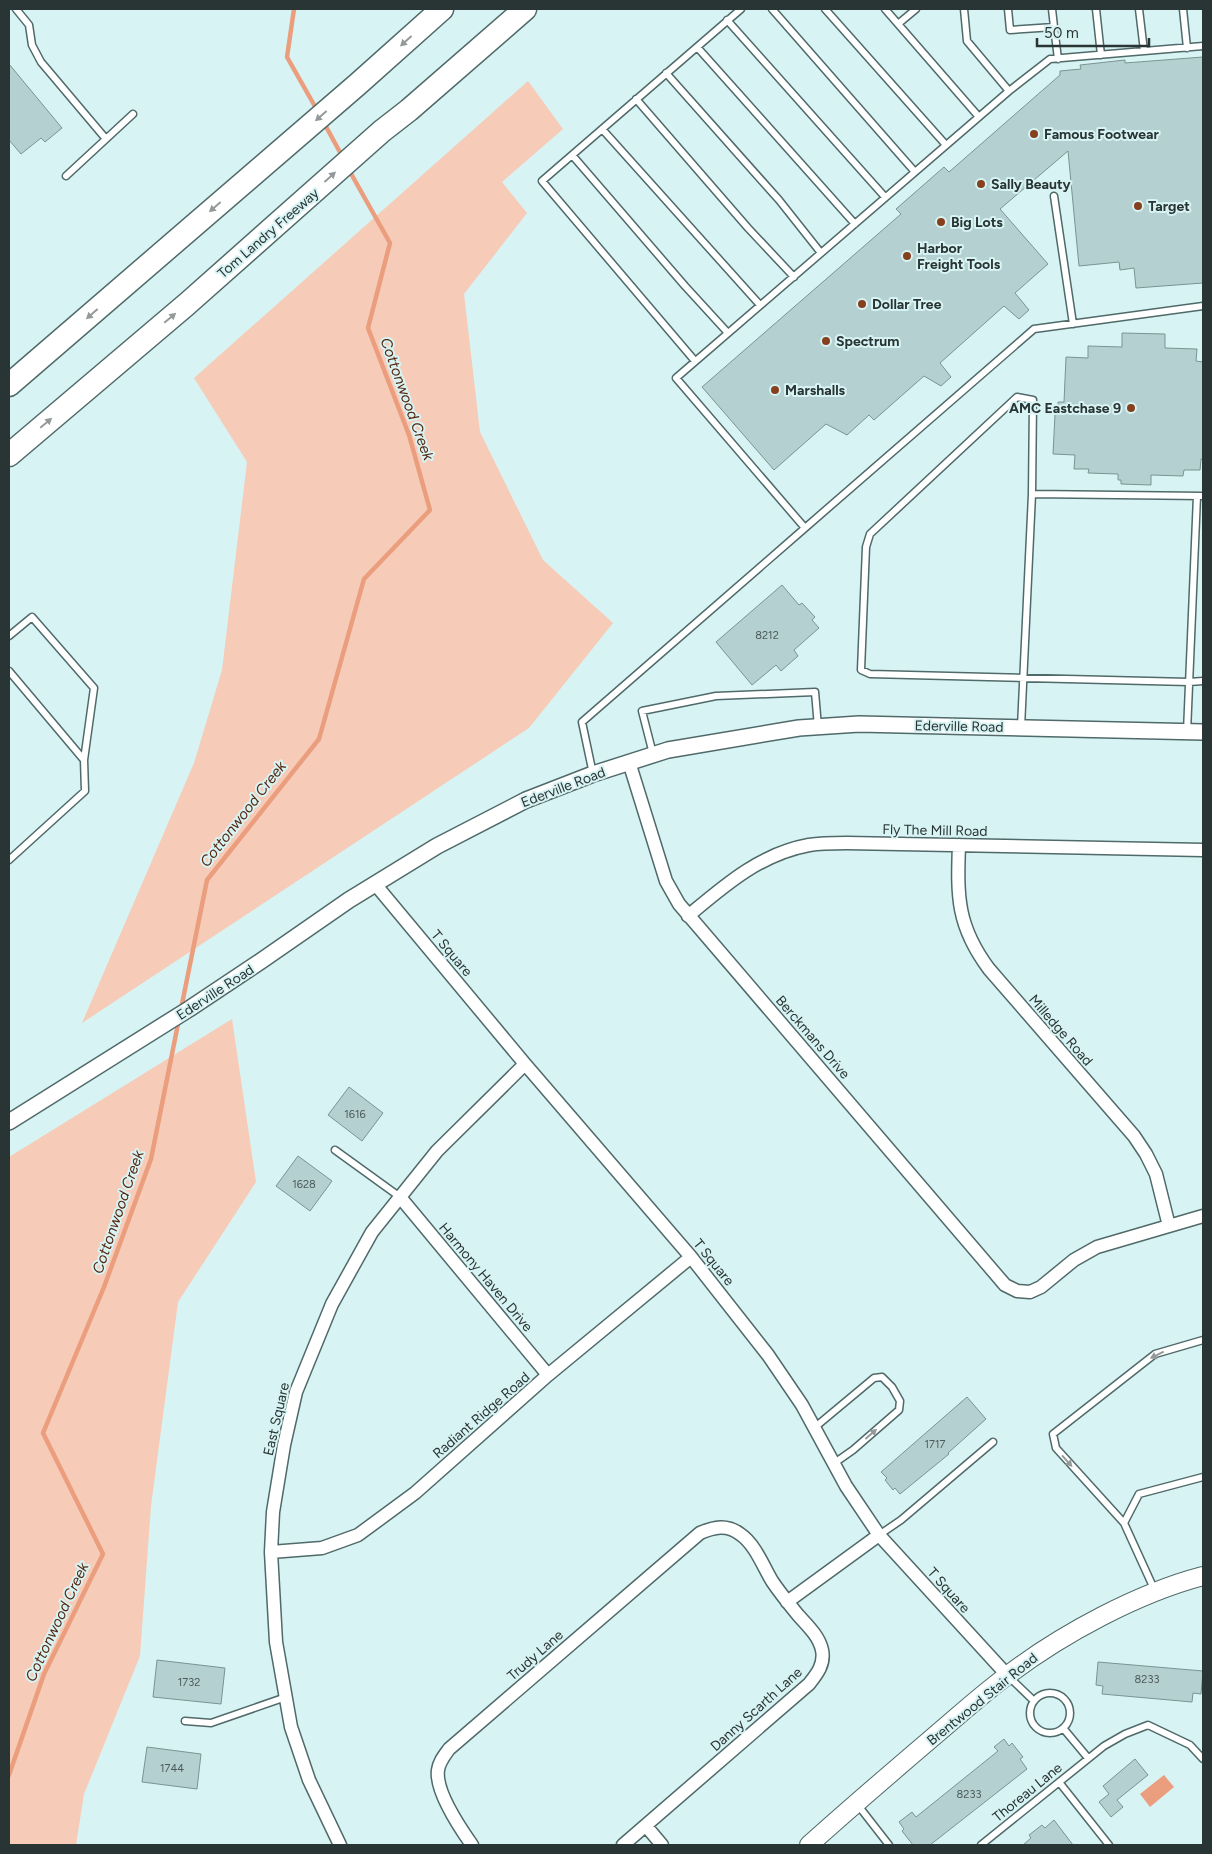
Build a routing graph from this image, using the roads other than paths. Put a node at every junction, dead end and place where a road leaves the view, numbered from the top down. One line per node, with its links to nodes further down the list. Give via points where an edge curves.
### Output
1 (16, 9): 32 (lane, via 29,25 32,45 41,62)
2 (442, 9): 47 (highway, one-way to 47)
3 (525, 9): 28 (highway, Tom Landry Freeway)
4 (544, 9): 28 (highway, via 444,93)
5 (741, 9): 16 (lane)
6 (772, 9): 35 (lane)
7 (825, 9): 33 (lane)
8 (885, 9): 17 (lane)
9 (916, 9): 17 (lane)
10 (964, 9): 26 (lane, via 967,41)
11 (1008, 9): 18 (lane, via 1010,30)
12 (1052, 9): 18 (lane)
13 (1096, 9): 23 (lane)
14 (1139, 9): 22 (lane)
15 (1183, 9): 21 (lane)
16 (728, 20): 20 (lane); 38 (lane)
17 (898, 24): 30 (lane)
18 (1054, 27): 24 (lane)
19 (1203, 46): 21 (lane)
20 (696, 47): 25 (lane); 39 (lane)
21 (1187, 48): 22 (lane)
22 (1144, 51): 23 (lane)
23 (1101, 55): 24 (lane)
24 (1058, 59): 26 (lane, via 1050,59)
25 (666, 73): 27 (lane); 40 (lane, via 780,200)
26 (1009, 91): 30 (lane)
27 (636, 99): 31 (lane); 41 (lane)
28 (409, 110): 48 (highway, Tom Landry Freeway, one-way to 28)
29 (133, 114): 32 (lane)
30 (979, 117): 33 (lane)
31 (602, 129): 34 (lane); 42 (lane)
32 (106, 139): 36 (lane)
33 (946, 145): 35 (lane)
34 (572, 155): 45 (lane); 46 (lane, via 542,181)
35 (916, 172): 38 (lane)
36 (66, 176)
37 (1054, 196): 44 (lane)
38 (885, 198): 39 (lane)
39 (855, 224): 40 (lane)
40 (821, 253): 41 (lane)
41 (794, 277): 42 (lane)
42 (760, 305): 45 (lane)
43 (1203, 306): 44 (lane)
44 (1073, 324): 51 (lane, via 1034,329)
45 (728, 333): 46 (lane)
46 (695, 361): 51 (lane, via 676,378)
47 (9, 385)
48 (9, 455)
49 (1032, 494): 50 (lane); 54 (lane); 54 (lane, via 1033,400 1017,397 870,534 866,547 861,670 870,674)
50 (1200, 496): 56 (lane)
51 (805, 528): 64 (lane, via 582,722)
52 (9, 636): 62 (lane, via 32,616 94,688)
53 (9, 671): 62 (lane)
54 (1023, 677): 56 (lane); 58 (lane)
55 (1203, 681): 56 (lane)
56 (1189, 682): 59 (lane)
57 (818, 726): 58 (street, Ederville Road); 61 (street, Ederville Road, via 758,734); 61 (lane, via 816,692 716,696 642,711)
58 (1020, 728): 59 (street, Ederville Road)
59 (1187, 732): 60 (street, Ederville Road)
60 (1203, 732)
61 (654, 755): 63 (street, Ederville Road)
62 (84, 760): 67 (lane, via 85,791)
63 (629, 762): 64 (street, Ederville Road); 69 (street, Berckmans Drive, via 666,880)
64 (593, 774): 68 (street, Ederville Road, via 526,800 437,846)
65 (959, 845): 66 (street, Fly The Mill Road); 69 (street, Fly The Mill Road, via 834,843 790,849 749,867); 75 (street, Milledge Road, via 957,890 974,950 1134,1136 1156,1174)
66 (1203, 850)
67 (9, 860)
68 (375, 884): 70 (street, T Square); 71 (street, Ederville Road)
69 (688, 916): 75 (street, Berckmans Drive, via 1006,1284 1017,1291 1030,1292 1097,1246)
70 (525, 1064): 73 (street, East Square, via 437,1151); 76 (street, T Square)
71 (9, 1122)
72 (335, 1150): 73 (lane)
73 (400, 1197): 78 (street, Harmony Haven Drive); 86 (street, East Square, via 372,1232 332,1304 296,1392 273,1512)
74 (1203, 1216): 75 (street)
75 (1169, 1226)
76 (691, 1257): 78 (street, Radiant Ridge Road); 79 (street, T Square, via 768,1355)
77 (1203, 1340): 83 (lane, one-way to 83, via 1155,1354 1053,1434 1056,1448)
78 (548, 1376): 86 (street, Radiant Ridge Road, via 415,1493 358,1535 322,1548)
79 (814, 1428): 81 (street, T Square); 81 (lane, one-way to 79, via 899,1410 900,1402 882,1377 874,1378)
80 (993, 1442): 85 (lane)
81 (833, 1464): 85 (street, T Square)
82 (1203, 1477): 83 (lane, via 1139,1494)
83 (1124, 1523): 88 (lane)
84 (729, 1528): 89 (street, Danny Scarth Lane, via 741,1534 751,1545); 101 (street, Trudy Lane, via 714,1527 700,1533 449,1749 438,1769 440,1790)
85 (879, 1535): 89 (street); 90 (street, T Square)
86 (270, 1552): 91 (street, East Square, via 276,1642)
87 (1203, 1576): 88 (main road, Brentwood Stair Road)
88 (1155, 1592): 90 (main road, Brentwood Stair Road, via 1051,1645)
89 (787, 1602): 99 (street, Danny Scarth Lane, via 818,1639 822,1661 818,1673)
90 (1007, 1675): 92 (lane); 98 (main road, Brentwood Stair Road)
91 (286, 1697): 93 (lane, via 211,1723); 100 (street, East Square, via 291,1727 309,1780)
92 (1034, 1701): 94 (lane, via 1030,1718 1036,1728 1053,1734); 94 (lane, via 1047,1693 1061,1696 1070,1715)
93 (186, 1721)
94 (1064, 1728): 95 (lane)
95 (1088, 1758): 96 (lane, Thoreau Lane, via 1125,1734 1148,1724 1190,1745); 97 (lane, Thoreau Lane)
96 (1203, 1759)
97 (1059, 1782): 106 (lane, Thoreau Lane); 107 (lane)
98 (856, 1803): 104 (main road, Brentwood Stair Road); 105 (lane)
99 (646, 1826): 102 (street, Danny Scarth Lane); 103 (street)
100 (340, 1845)
101 (472, 1845)
102 (623, 1845)
103 (662, 1845)
104 (809, 1845)
105 (889, 1845)
106 (981, 1845)
107 (1109, 1845)

